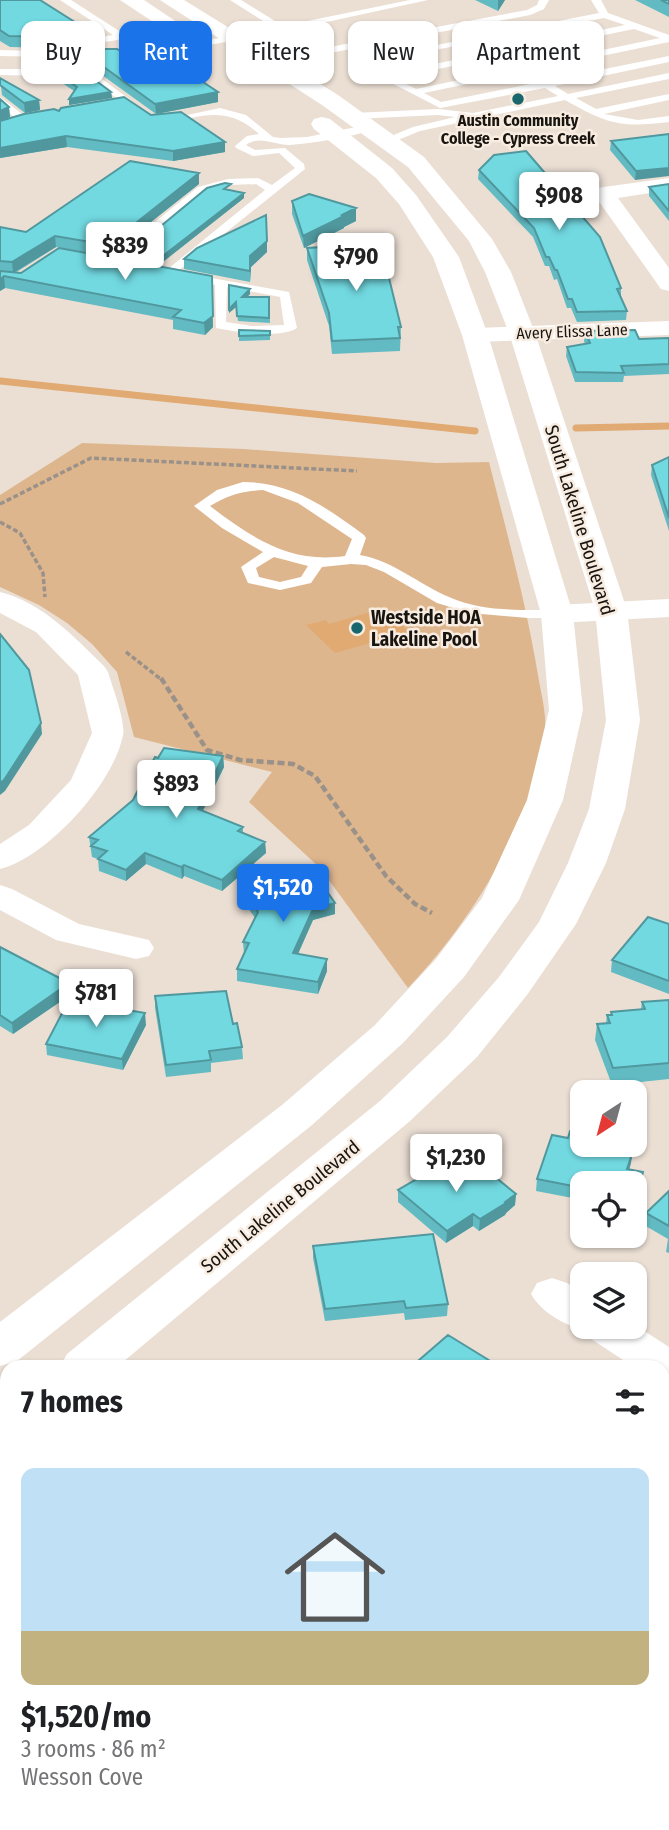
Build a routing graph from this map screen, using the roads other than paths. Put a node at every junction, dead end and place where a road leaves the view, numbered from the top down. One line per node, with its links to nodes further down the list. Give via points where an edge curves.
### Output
1 (65, 0): 15 (lane)
2 (130, 0): 9 (main road)
3 (170, 0): 16 (main road, South Lakeline Boulevard)
4 (235, 0): 10 (lane)
5 (423, 0): 11 (lane)
6 (544, 0): 18 (lane, via 541,8 530,12)
7 (596, 0): 8 (lane)
8 (604, 15): 12 (lane); 13 (lane)
9 (163, 21)
10 (269, 21)
11 (311, 21)
12 (572, 21)
13 (634, 26): 14 (lane); 17 (lane)
14 (604, 32)
15 (119, 35)
16 (226, 35)
17 (669, 39): 21 (lane)
18 (334, 49)
19 (0, 52): 20 (lane)
20 (21, 53)
21 (604, 53)
22 (669, 59): 28 (lane)
23 (0, 72): 33 (lane, via 91,75)
24 (669, 76): 31 (lane)
25 (297, 84): 42 (main road, South Lakeline Boulevard)
26 (400, 84): 29 (lane)
27 (454, 84): 29 (lane)
28 (546, 85): 29 (lane, via 440,105); 31 (lane)
29 (415, 92)
30 (669, 96): 36 (lane)
31 (567, 97): 36 (lane); 37 (lane)
32 (0, 100): 39 (lane)
33 (126, 101): 34 (lane); 43 (lane, via 149,117 223,111 250,119)
34 (113, 104)
35 (302, 110): 42 (main road, South Lakeline Boulevard)
36 (594, 113): 40 (lane, via 638,123)
37 (473, 116): 42 (lane, via 417,129); 42 (lane, via 438,112)
38 (35, 117): 39 (lane)
39 (22, 119): 41 (lane)
40 (669, 119)
41 (0, 127)
42 (362, 129): 44 (lane); 53 (main road, South Lakeline Boulevard, via 416,162 480,239); 54 (main road, South Lakeline Boulevard, via 384,173 446,257)
43 (268, 138): 44 (lane); 44 (lane, via 240,146 253,153)
44 (282, 146): 46 (lane, via 300,169)
45 (669, 184): 51 (street, via 604,193)
46 (272, 190): 48 (lane, via 258,181 202,189); 50 (lane, via 163,272)
47 (97, 260): 48 (lane)
48 (111, 263): 49 (lane)
49 (134, 267)
50 (221, 283): 50 (lane, via 285,294 291,328 252,330 220,325)
51 (669, 284)
52 (669, 328): 53 (street, Avery Elissa Lane)
53 (522, 333): 54 (street, Avery Elissa Lane); 60 (main road, South Lakeline Boulevard)
54 (475, 335): 61 (main road, South Lakeline Boulevard)
55 (273, 552): 56 (lane, via 230,529 201,506 218,492 242,486 271,487 300,498 359,538); 57 (lane); 57 (lane, via 248,566 253,580 280,586 306,580)
56 (352, 557): 57 (lane); 61 (lane, via 375,562 441,600 471,610)
57 (318, 563)
58 (0, 601): 62 (street, via 46,626 93,672 108,733 86,784 41,832)
59 (669, 608): 60 (street)
60 (611, 610): 61 (street); 67 (main road, South Lakeline Boulevard, via 623,720 620,745 603,820 587,863 550,934 461,1047 395,1111)
61 (557, 614): 66 (main road, South Lakeline Boulevard, via 566,710 545,800 500,900 450,968 389,1034 297,1115)
62 (0, 859)
63 (0, 896): 64 (street, via 68,932)
64 (136, 948)
65 (623, 1339): 68 (street)
66 (0, 1348)
67 (93, 1360)
68 (656, 1360)

